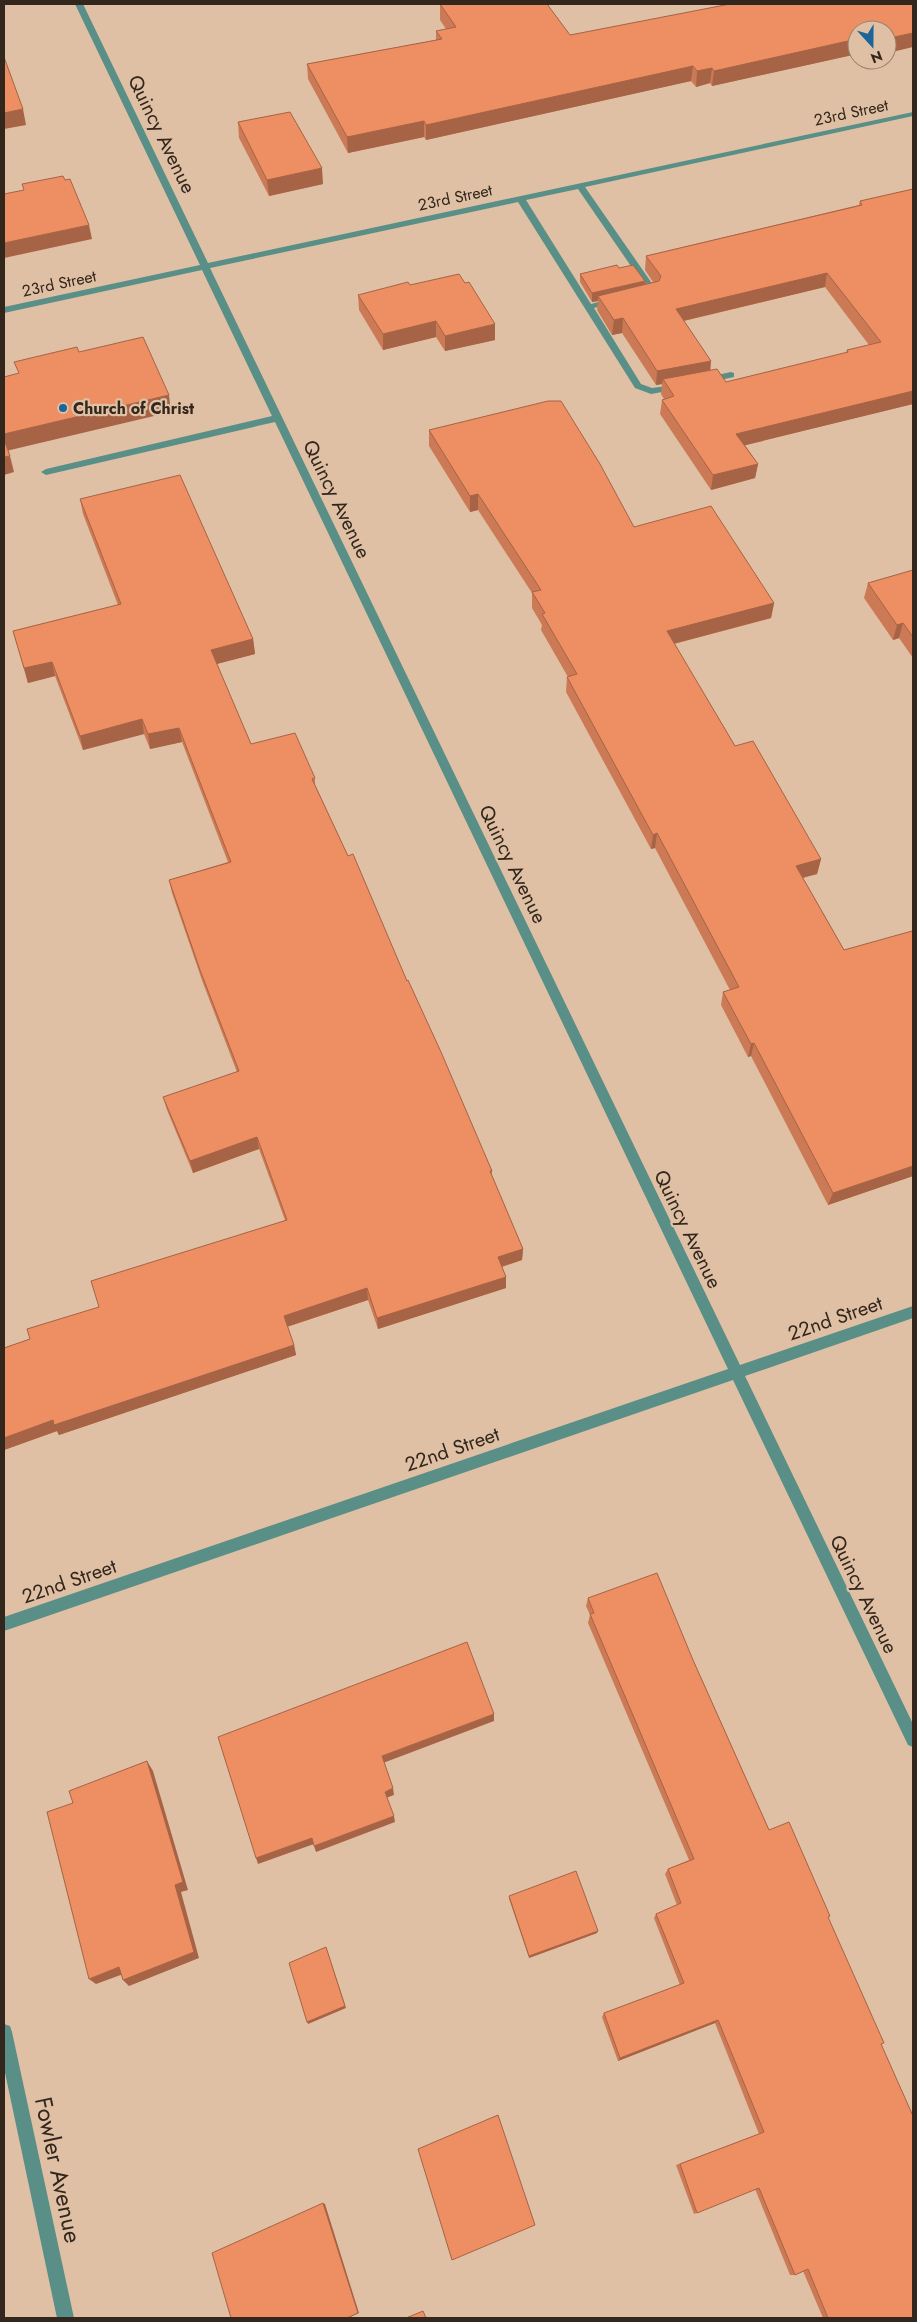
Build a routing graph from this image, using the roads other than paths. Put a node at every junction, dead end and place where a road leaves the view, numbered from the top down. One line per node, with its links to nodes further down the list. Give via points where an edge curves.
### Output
1 (79, 4): 5 (street, Quincy Avenue)
2 (913, 114): 3 (street, 23rd Street)
3 (580, 186): 4 (street, 23rd Street); 6 (street, via 653,292)
4 (520, 198): 5 (street, 23rd Street); 6 (street)
5 (205, 267): 7 (street, 23rd Street); 9 (street, Quincy Avenue)
6 (589, 307): 8 (street, via 638,386 651,391)
7 (4, 310)
8 (731, 375)
9 (278, 418): 10 (street); 12 (street, Quincy Avenue)
10 (46, 472)
11 (913, 1312): 12 (street, 22nd Street)
12 (736, 1373): 13 (street, 22nd Street); 14 (street, Quincy Avenue)
13 (4, 1624)
14 (913, 1740)
15 (4, 2032): 16 (street, Fowler Avenue)
16 (66, 2318)

